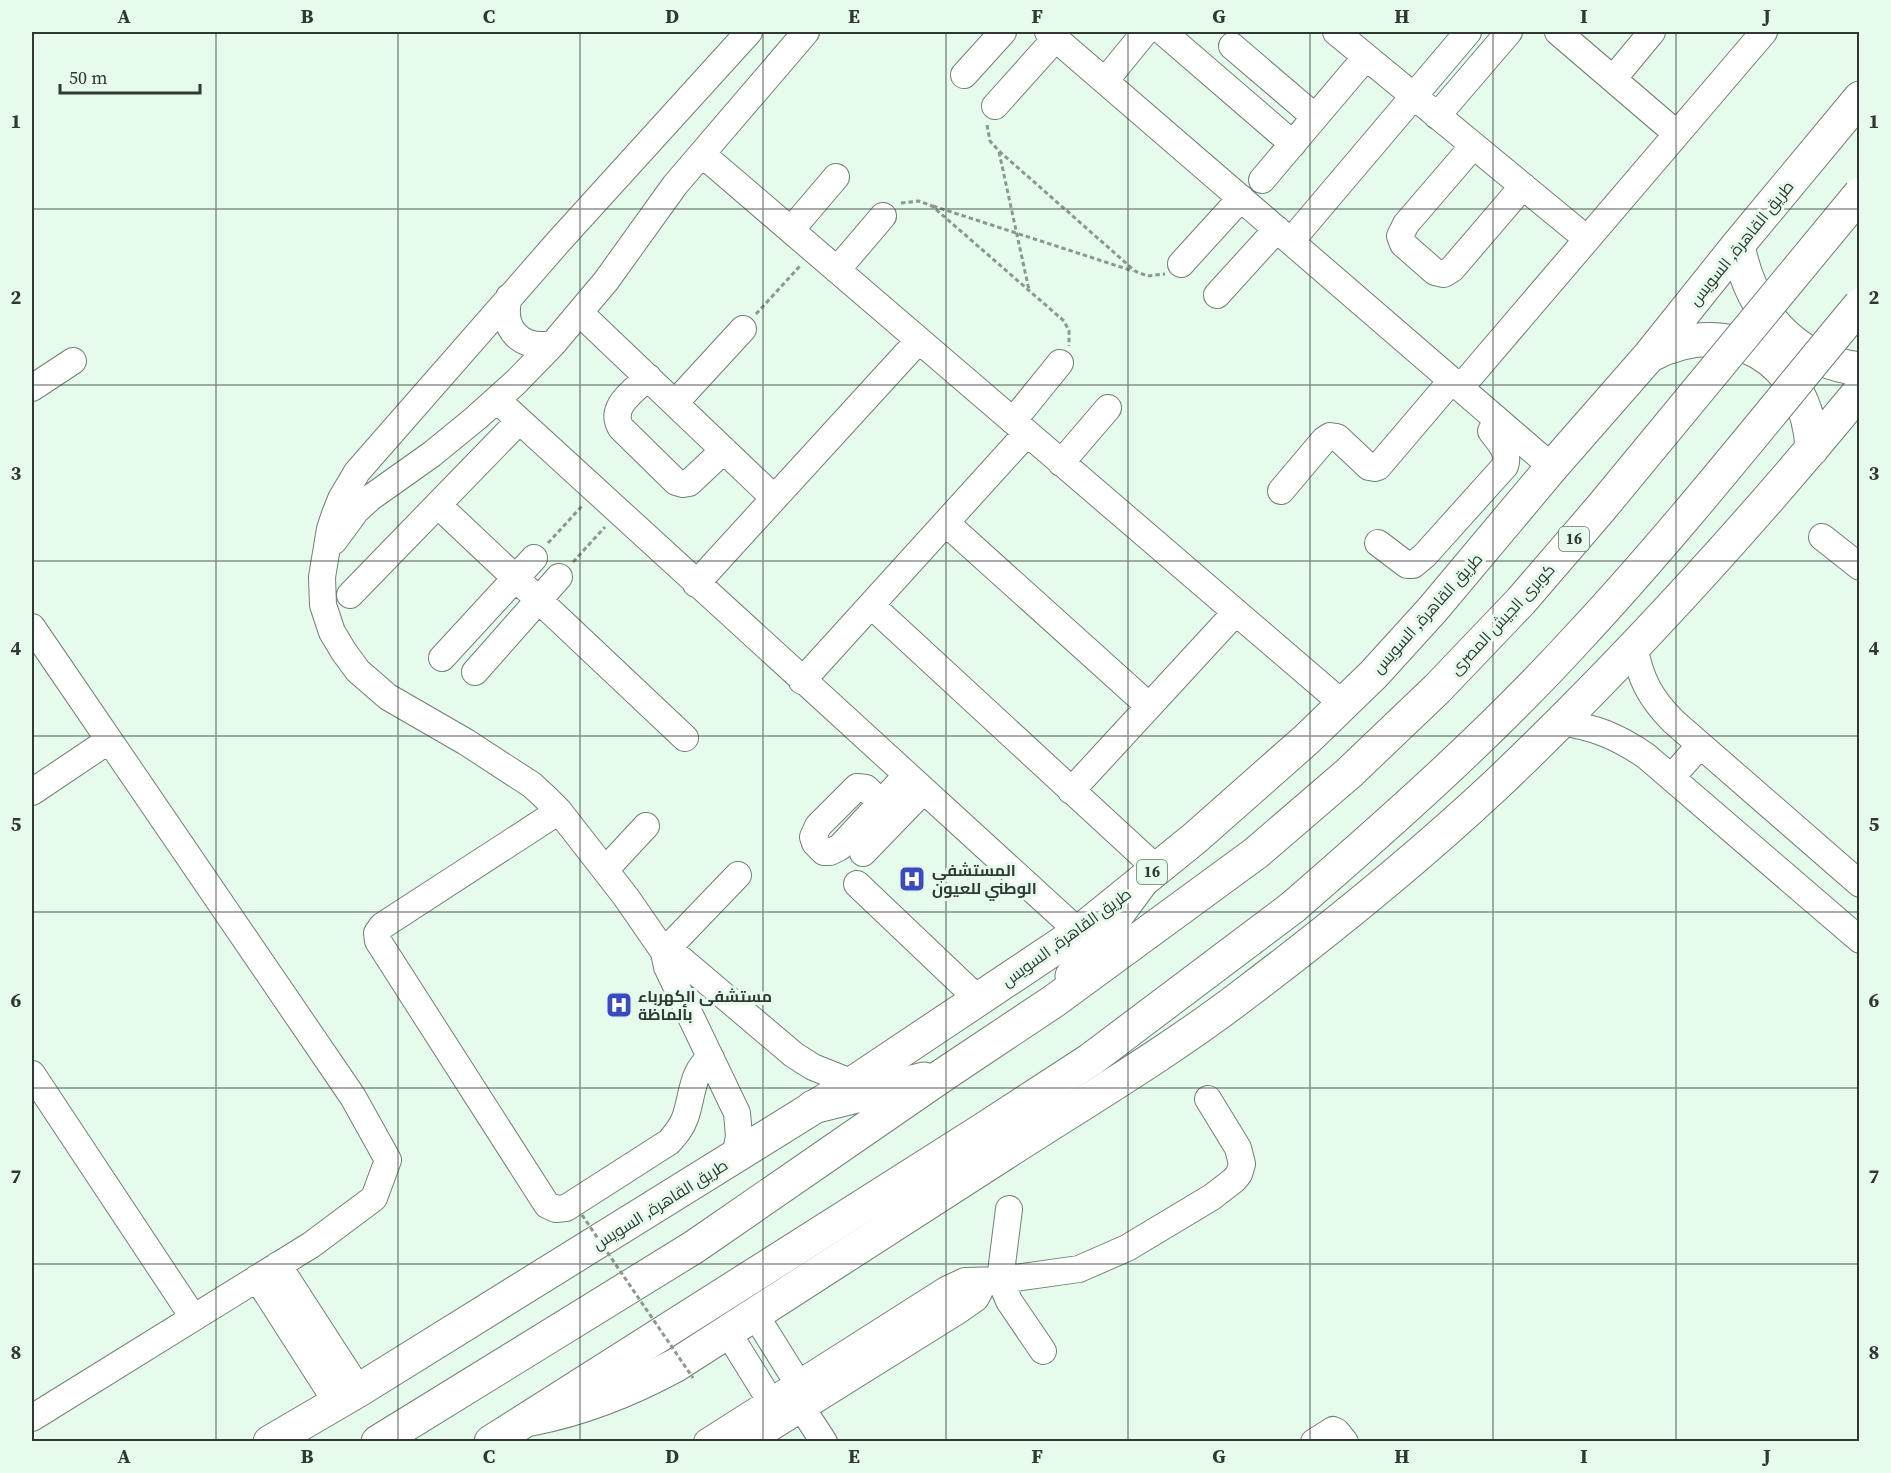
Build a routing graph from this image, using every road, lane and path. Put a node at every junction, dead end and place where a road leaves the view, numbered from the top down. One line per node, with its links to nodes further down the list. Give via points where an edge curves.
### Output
1 (748, 32): 47 (street)
2 (807, 32): 28 (street)
3 (1003, 32): 16 (street)
4 (1145, 32): 18 (street)
5 (1163, 32): 15 (street)
6 (1336, 32): 14 (street)
7 (1468, 32): 19 (street)
8 (1509, 32): 22 (street)
9 (1560, 32): 17 (street)
10 (1652, 32): 17 (street)
11 (1764, 32): 24 (street)
12 (1052, 35): 18 (street); 21 (street)
13 (1238, 39): 15 (street); 23 (street)
14 (1366, 57): 19 (street); 23 (street)
15 (1209, 72): 25 (street)
16 (963, 75)
17 (1613, 79): 24 (street)
18 (1105, 81): 33 (street)
19 (1413, 95): 22 (street); 38 (street)
20 (1860, 98): 40 (main road, طريق القاهرة, السويس / 16)
21 (995, 106): 27 (path, via 986,129)
22 (1437, 116): 26 (street)
23 (1315, 117): 25 (street)
24 (1677, 134): 39 (street)
25 (1293, 144): 30 (street)
26 (1473, 146): 31 (street); 31 (street, via 1401,232 1403,244 1436,272 1444,274 1452,269)
27 (999, 151): 37 (path); 44 (path)
28 (702, 154): 36 (street); 49 (street)
29 (836, 177): 36 (street)
30 (1262, 180)
31 (1522, 186): 39 (street)
32 (1860, 194): 119 (main road, كوبرى الجيش المصرى / 16, bridge, via 1601,508 1437,689 1349,773 1256,853)
33 (1241, 198): 38 (street); 42 (street)
34 (932, 206): 35 (path, via 919,201 905,202); 37 (path); 45 (path)
35 (883, 216): 43 (street)
36 (791, 230): 41 (street)
37 (1016, 233): 44 (path); 45 (path)
38 (1284, 235): 46 (street); 58 (street)
39 (1587, 239): 58 (street)
40 (1738, 245): 53 (main road, طريق القاهرة, السويس / 16); 56 (main road, via 1748,285 1769,320 1817,357)
41 (815, 251): 43 (street); 50 (path)
42 (1181, 264): 44 (path, via 1160,276)
43 (837, 270): 51 (street)
44 (1135, 272)
45 (1029, 290): 55 (path, via 1064,321 1069,332 1067,354)
46 (1217, 295)
47 (509, 297): 52 (street, via 507,317 515,335 533,345); 80 (street, via 357,472 335,514)
48 (1860, 305): 139 (main road, bridge, via 1662,545 1575,641 1391,823 1293,907 1090,1060)
49 (580, 313): 52 (street); 57 (street)
50 (743, 329): 62 (street)
51 (919, 340): 66 (street); 73 (street)
52 (553, 344): 61 (street)
53 (1650, 355): 67 (main road, via 1667,346 1704,339 1724,340 1760,353 1782,371 1799,393 1807,411); 70 (main road, طريق القاهرة, السويس / 16)
54 (73, 361): 59 (street)
55 (1060, 363): 66 (street)
56 (1860, 369)
57 (648, 377): 62 (street); 68 (street, via 620,405 617,421 676,482 689,483)
58 (1456, 384): 64 (street); 71 (street, via 1378,467 1369,467 1337,437 1330,436)
59 (32, 388)
60 (1860, 391): 67 (main road)
61 (497, 400): 65 (street); 80 (street, via 356,511)
62 (675, 403): 68 (street)
63 (1108, 408): 69 (street)
64 (1498, 420): 70 (street); 78 (street, via 1491,431 1506,453 1505,466 1419,561 1407,565)
65 (519, 421): 72 (street); 74 (street)
66 (1020, 427): 69 (street); 76 (street)
67 (1812, 449): 92 (main road)
68 (724, 450): 73 (street)
69 (1061, 463): 89 (street)
70 (1552, 467): 96 (main road, طريق القاهرة, السويس / 16, via 1433,609)
71 (1281, 491)
72 (596, 492): 75 (street); 79 (path)
73 (774, 498): 84 (street)
74 (438, 505): 83 (street); 85 (street)
75 (618, 512): 82 (path); 84 (street)
76 (946, 523): 87 (street); 97 (street)
77 (1822, 537): 81 (street)
78 (1378, 543)
79 (534, 558): 83 (street)
80 (325, 560): 107 (street, via 323,605 332,632 358,671 388,697 532,785)
81 (1860, 567)
82 (559, 577): 86 (street)
83 (515, 578): 86 (street); 88 (street)
84 (696, 584): 95 (street)
85 (350, 595)
86 (539, 600): 91 (street); 99 (street)
87 (872, 606): 95 (street); 104 (street)
88 (486, 610): 91 (street); 93 (street)
89 (1236, 612): 96 (street); 97 (street)
90 (32, 627): 100 (street)
91 (511, 632): 94 (street)
92 (1634, 645): 98 (main road); 101 (street, via 1646,688 1658,706)
93 (442, 658)
94 (475, 672)
95 (802, 681): 103 (street)
96 (1343, 704): 112 (main road, طريق القاهرة, السويس / 16, via 1270,773)
97 (1149, 706): 104 (street)
98 (1559, 722): 102 (street, via 1583,726 1627,743); 131 (main road, via 1414,858 1243,995 1160,1054)
99 (685, 738)
100 (108, 741): 105 (street); 129 (street, via 353,1097 388,1160 374,1198)
101 (1700, 745): 102 (street); 114 (street)
102 (1672, 777): 116 (street)
103 (915, 783): 106 (street); 109 (street); 115 (street)
104 (1071, 791): 112 (street)
105 (32, 792)
106 (881, 803)
107 (560, 812): 110 (street); 120 (street, via 382,926 377,933 380,945 551,1208 566,1208 669,1142 684,1120 700,1067)
108 (646, 825): 110 (street)
109 (863, 853)
110 (606, 869): 117 (street)
111 (738, 875): 117 (street)
112 (1149, 875): 115 (main road, طريق القاهرة, السويس / 16); 119 (main road, 16)
113 (857, 884): 118 (street)
114 (1860, 884)
115 (1079, 932): 118 (main road, طريق القاهرة, السويس / 16)
116 (1860, 940)
117 (664, 952): 120 (street, via 667,967); 123 (street, via 677,956 794,1055)
118 (980, 1000): 123 (main road, طريق القاهرة, السويس / 16)
119 (1054, 1001): 121 (main road, 16)
120 (711, 1058): 126 (street, via 737,1113 739,1136)
121 (946, 1073): 125 (main road, 16); 141 (main road, 16, via 694,1247)
122 (32, 1074): 132 (street)
123 (853, 1083): 125 (main road, طريق القاهرة, السويس / 16)
124 (1208, 1099): 130 (street, via 1238,1148 1242,1164 1234,1180 1127,1248 1079,1269)
125 (813, 1107): 126 (main road, طريق القاهرة, السويس / 16)
126 (735, 1158): 137 (main road, طريق القاهرة, السويس / 16)
127 (1009, 1209): 130 (street)
128 (582, 1215): 135 (path, bridge)
129 (267, 1272): 132 (street); 137 (street)
130 (992, 1281): 134 (street); 136 (street, via 957,1312)
131 (754, 1313): 133 (main road); 136 (street)
132 (193, 1317): 138 (street)
133 (727, 1332): 136 (street); 139 (main road, via 676,1365 621,1392 573,1409)
134 (1043, 1351)
135 (693, 1378)
136 (790, 1396): 143 (street); 144 (street); 145 (street)
137 (348, 1397): 140 (main road, طريق القاهرة, السويس / 16)
138 (32, 1418)
139 (524, 1420): 142 (main road)
140 (270, 1442)
141 (378, 1442)
142 (491, 1442)
143 (707, 1442)
144 (748, 1442)
145 (824, 1442)
146 (1314, 1442): 147 (street, via 1333,1430)
147 (1345, 1442)

